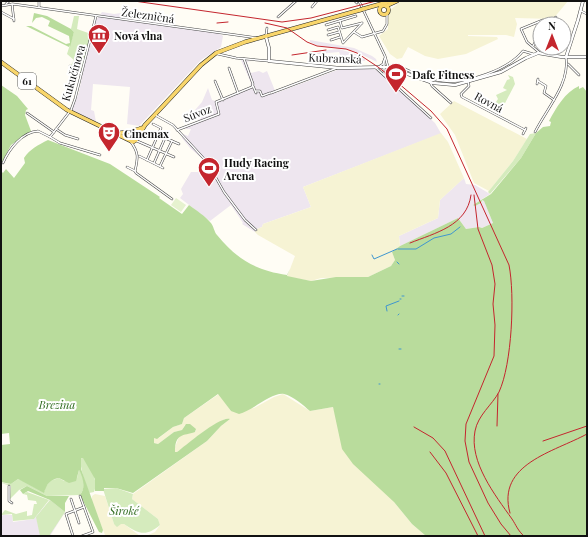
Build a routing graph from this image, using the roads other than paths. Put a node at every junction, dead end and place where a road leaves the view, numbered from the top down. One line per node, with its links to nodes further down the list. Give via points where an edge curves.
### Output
1 (9, 1): 9 (street)
2 (39, 1): 13 (street)
3 (296, 1): 21 (street)
4 (317, 1): 12 (street)
5 (397, 1): 8 (main road)
6 (583, 1): 16 (street)
7 (357, 2): 32 (street)
8 (391, 3): 14 (main road); 15 (main road)
9 (6, 4): 10 (street, Železničná); 11 (street)
10 (12, 4): 13 (street, Železničná); 17 (street, via 14,20)
11 (1, 6)
12 (312, 7)
13 (38, 8): 19 (street, Železničná)
14 (363, 9): 15 (main road); 35 (main road)
15 (384, 10): 22 (street); 22 (street)
16 (581, 11): 18 (street); 47 (street)
17 (1, 12)
18 (587, 14)
19 (96, 16): 34 (street, Železničná); 61 (street, Kukučínova)
20 (356, 16): 23 (street)
21 (278, 17)
22 (386, 18): 32 (street, via 385,29)
23 (340, 21): 24 (street, via 342,28); 26 (street)
24 (356, 24): 28 (street); 28 (street, via 362,22)
25 (532, 24): 40 (street, via 521,29 527,42)
26 (326, 25)
27 (267, 28): 35 (street)
28 (356, 29): 31 (street)
29 (328, 30): 30 (street, via 338,27)
30 (340, 32): 33 (street); 36 (street)
31 (354, 32): 32 (street, via 360,37); 36 (street, via 343,44)
32 (374, 34): 43 (street)
33 (328, 35)
34 (241, 36): 37 (street, Železničná); 39 (street)
35 (266, 37): 37 (main road); 51 (street)
36 (341, 37): 38 (street)
37 (259, 38): 39 (main road)
38 (331, 40)
39 (245, 42): 41 (main road)
40 (532, 45)
41 (216, 53): 49 (street, Kubranská); 77 (main road, via 201,65)
42 (532, 54): 46 (street, Kubranská, via 524,51)
43 (385, 56): 52 (street); 57 (street)
44 (532, 56): 50 (street, Kubranská)
45 (560, 56): 47 (street, Kubranská)
46 (519, 57): 50 (street); 54 (street, Kubranská)
47 (566, 57): 48 (street, Kubranská); 55 (street)
48 (587, 57)
49 (244, 59): 51 (street, Kubranská); 70 (street)
50 (521, 60): 54 (street, Kubranská)
51 (269, 61): 60 (street, Kubranská)
52 (384, 61): 57 (street); 58 (street)
53 (1, 62): 75 (main road, 61)
54 (513, 64): 65 (street, Kubranská)
55 (568, 64): 63 (street); 73 (street, via 562,85)
56 (70, 66): 61 (street)
57 (386, 66): 58 (street, Kubranská); 62 (street); 64 (street, Kubranská)
58 (377, 67): 60 (street, Kubranská); 62 (street)
59 (229, 68): 71 (street)
60 (339, 68): 70 (street, via 262,96)
61 (82, 75): 75 (street, Kukučínova, via 76,99)
62 (384, 75): 78 (street)
63 (579, 75)
64 (429, 80): 69 (street, Kubranská); 74 (street)
65 (472, 80): 68 (street, Kubranská); 69 (street, Kubranská)
66 (215, 81): 72 (street)
67 (538, 81): 73 (street, via 546,86 544,92)
68 (468, 82): 69 (street, Kubranská); 85 (street, Rovná, via 469,86 461,94 462,97)
69 (457, 83)
70 (253, 86): 71 (street, Súvoz)
71 (238, 93): 72 (street, Súvoz)
72 (223, 100): 84 (street, Súvoz, via 215,104 219,114)
73 (554, 100): 87 (street)
74 (450, 103)
75 (69, 111): 83 (street, Kukučínova); 88 (main road, 61)
76 (27, 113): 86 (street)
77 (155, 114): 80 (main road); 84 (street)
78 (431, 118)
79 (153, 124): 90 (street, via 161,128)
80 (143, 127): 82 (main road); 94 (main road)
81 (526, 128): 85 (street)
82 (133, 129): 88 (main road); 94 (main road); 94 (main road, via 130,130)
83 (56, 130): 86 (street, Kukučínova); 93 (street)
84 (177, 130): 112 (street, via 207,162 224,192)
85 (525, 130): 89 (street)
86 (54, 132): 91 (street, Kukučínova)
87 (535, 132)
88 (118, 133): 94 (main road, 61)
89 (523, 134)
90 (158, 135): 92 (street); 98 (street)
91 (50, 137): 101 (street, via 60,143); 105 (street, via 38,131 32,132 12,146)
92 (165, 138): 95 (street); 99 (street)
93 (78, 139)
94 (132, 139): 97 (street); 97 (street); 98 (street)
95 (172, 141): 96 (street); 100 (street)
96 (179, 144)
97 (135, 147): 102 (street)
98 (152, 148): 99 (street); 104 (street)
99 (159, 151): 100 (street); 106 (street)
100 (166, 154): 103 (street); 107 (street)
101 (100, 155)
102 (139, 156): 104 (street); 110 (street)
103 (174, 158)
104 (147, 160): 106 (street)
105 (3, 163)
106 (154, 163): 107 (street)
107 (160, 166): 109 (street)
108 (127, 167): 110 (street)
109 (163, 168)
110 (135, 170): 111 (street)
111 (172, 199)
112 (256, 230)
113 (9, 486): 116 (street, via 9,501)
114 (80, 496): 117 (street)
115 (71, 498): 118 (street)
116 (12, 503)
117 (84, 506): 118 (street); 121 (street, via 93,532)
118 (75, 510): 119 (street); 120 (street, via 66,514)
119 (79, 523)
120 (73, 536)
121 (82, 536)

